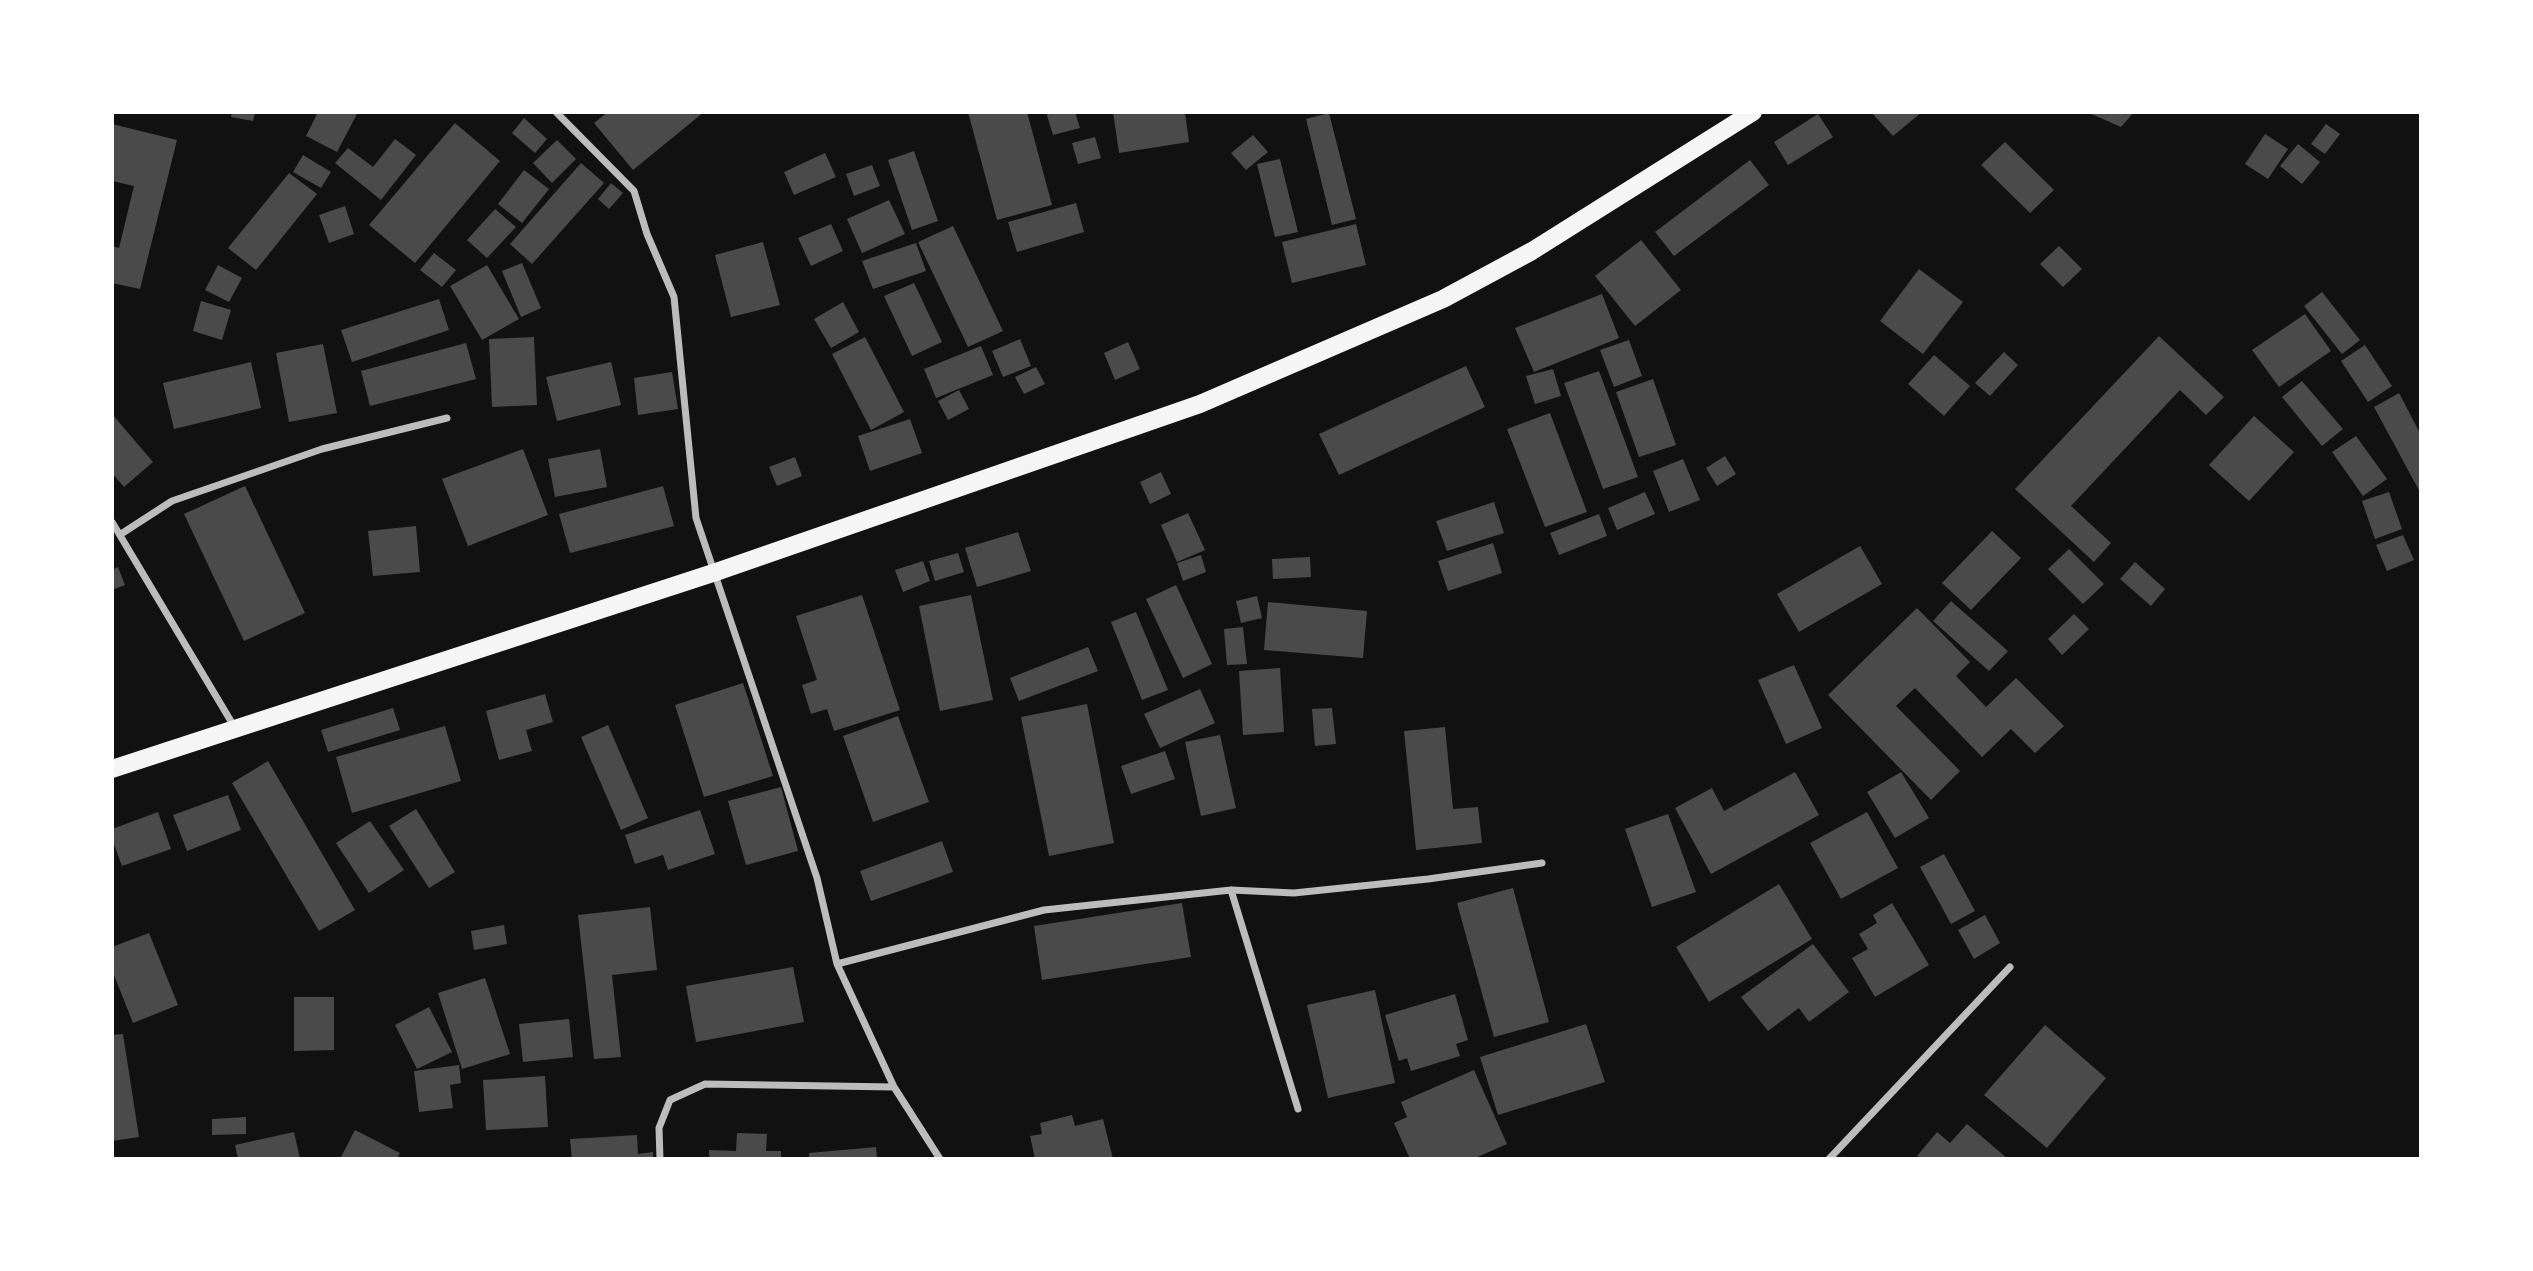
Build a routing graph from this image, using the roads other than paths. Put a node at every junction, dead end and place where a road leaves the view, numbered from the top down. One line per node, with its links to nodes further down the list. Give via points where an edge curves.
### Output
1 (556, 112): 6 (street, via 634,191 674,298 696,518)
2 (1753, 112): 6 (main road, via 1532,251 1443,299 1200,404)
3 (447, 418): 5 (street, via 322,449 172,501)
4 (112, 523): 5 (street)
5 (121, 534): 7 (street)
6 (716, 572): 7 (main road); 11 (street, via 817,878)
7 (235, 728): 8 (main road)
8 (112, 769)
9 (1542, 863): 10 (street, via 1294,893)
10 (1231, 890): 11 (street, via 1044,911); 14 (street)
11 (837, 964): 13 (street)
12 (2010, 967): 17 (street)
13 (894, 1087): 15 (street, via 705,1084 670,1100 659,1128); 16 (street)
14 (1298, 1109)
15 (660, 1159)
16 (940, 1159)
17 (1829, 1159)

